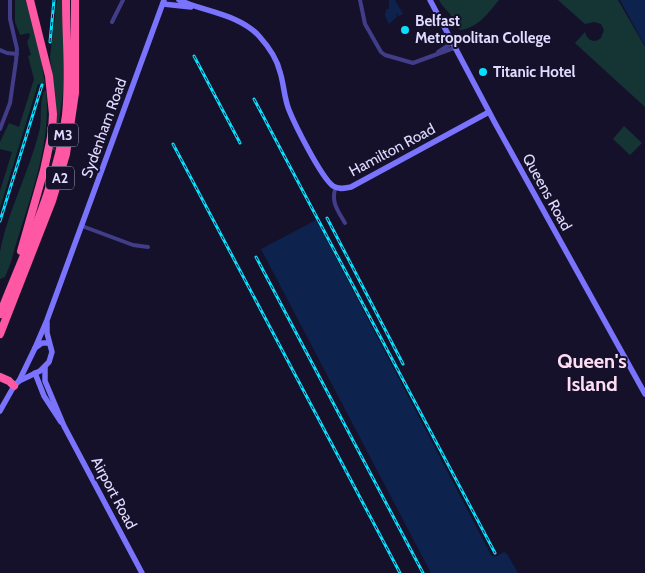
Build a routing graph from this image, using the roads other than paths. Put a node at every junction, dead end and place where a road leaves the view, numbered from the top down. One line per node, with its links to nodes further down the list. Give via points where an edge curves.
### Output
1 (10, 0): 14 (street)
2 (32, 0): 22 (highway, A2, via 49,76 53,114 49,150 21,248)
3 (66, 0): 22 (highway, M3, via 68,85 63,134 50,185)
4 (75, 0): 25 (highway, A2, via 75,93 66,154 52,201)
5 (124, 0): 11 (street)
6 (179, 0): 10 (street, Hamilton Road)
7 (360, 0): 12 (street, via 365,24 381,52 410,62 423,60)
8 (430, 0): 12 (street, Queens Road)
9 (163, 2): 10 (street, Hamilton Road); 20 (street, Sydenham Road)
10 (194, 7): 18 (street, Hamilton Road, via 227,16 259,36 280,70 288,109 325,177)
11 (112, 22)
12 (453, 45): 15 (street, Queens Road)
13 (0, 50): 14 (street)
14 (17, 54): 16 (street, via 10,104)
15 (489, 112): 18 (street, Hamilton Road, via 356,184 342,189); 33 (street, Queens Road)
16 (1, 124): 17 (street)
17 (0, 129)
18 (336, 187): 19 (street, via 334,204)
19 (345, 223)
20 (82, 226): 21 (street, via 133,245); 24 (street, Sydenham Road)
21 (148, 247)
22 (20, 263): 23 (highway, A2)
23 (0, 314)
24 (47, 320): 26 (street, Sydenham Road); 27 (street, Sydenham Road)
25 (0, 334)
26 (49, 343): 27 (street); 29 (street, Sydenham Road, via 52,352)
27 (35, 348): 28 (street, Sydenham Road)
28 (30, 360): 30 (street, Airport Road); 32 (street, Sydenham Road)
29 (45, 367): 30 (street); 35 (street, Airport Road, via 45,382)
30 (34, 373): 32 (street); 35 (street, Airport Road, via 50,407)
31 (2, 377): 32 (highway)
32 (16, 383): 34 (street, Sydenham Road)
33 (645, 394)
34 (0, 410)
35 (64, 426): 36 (street, Airport Road)
36 (142, 573)

